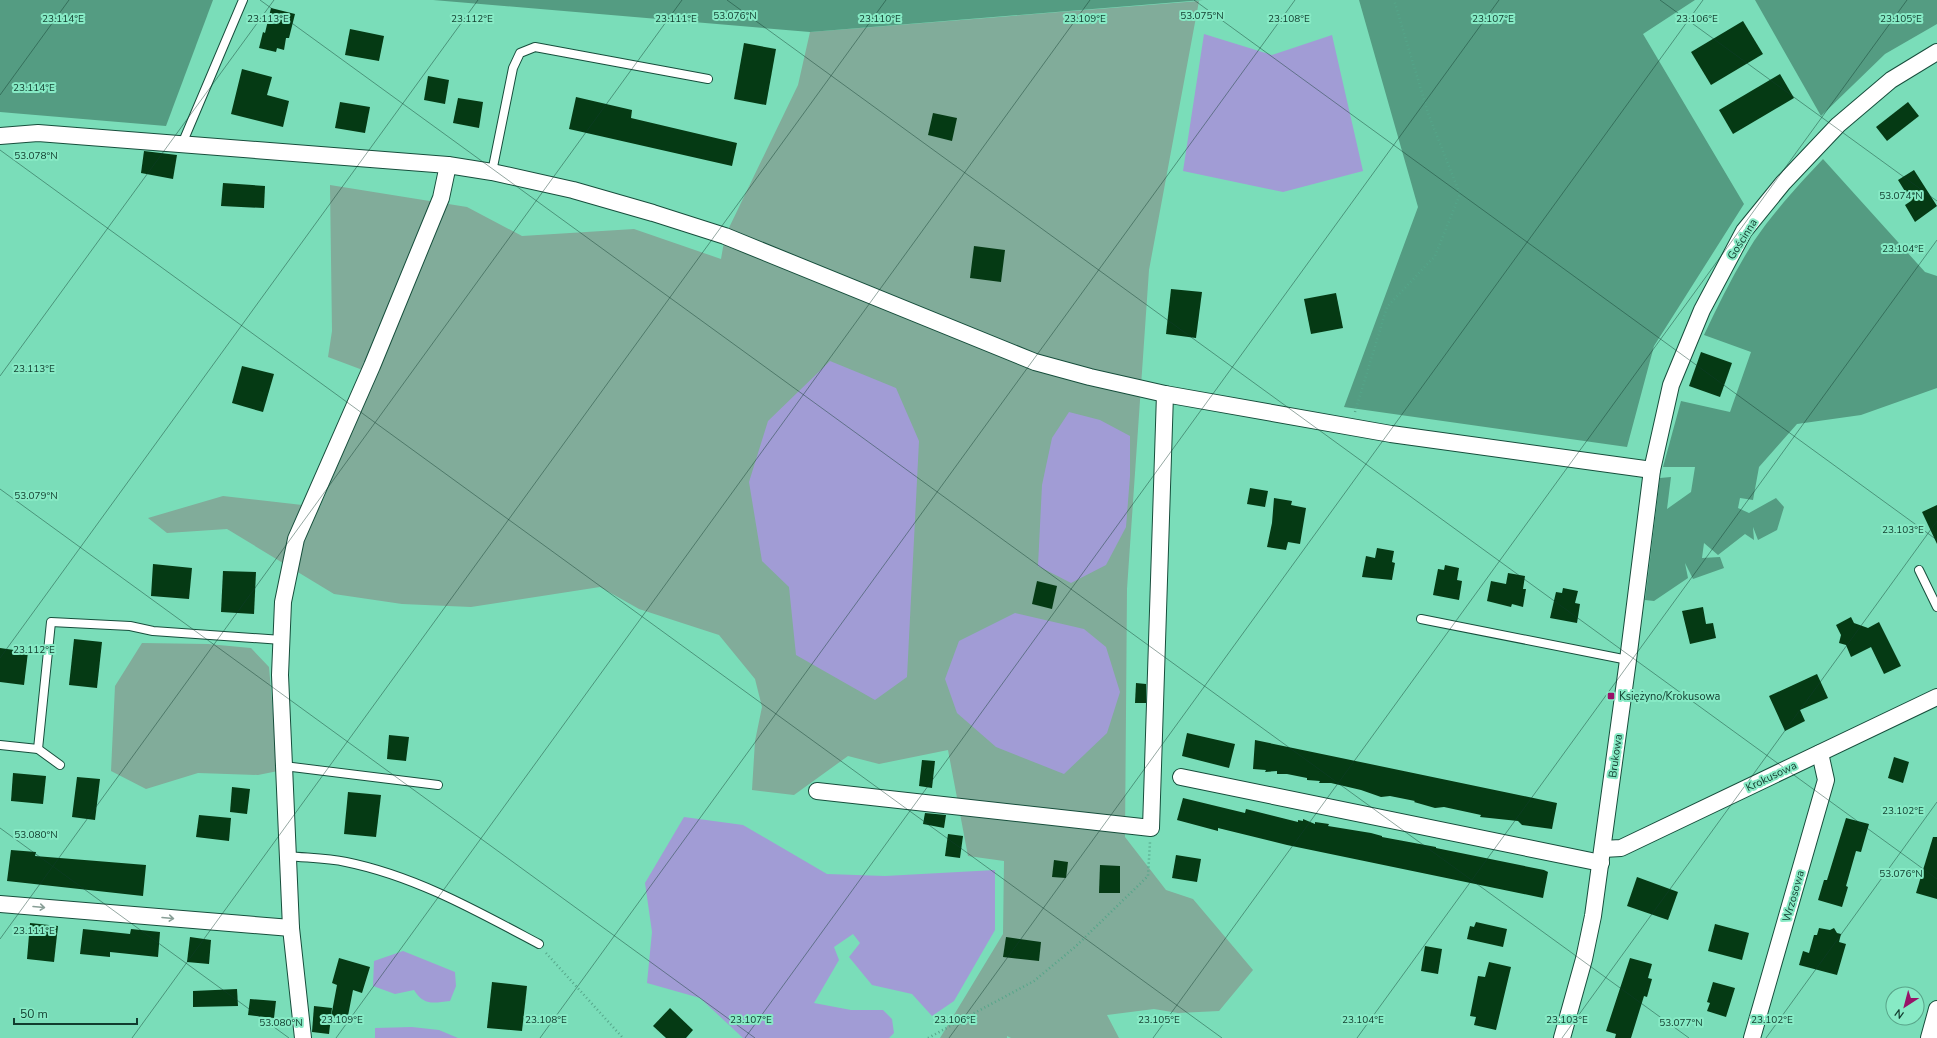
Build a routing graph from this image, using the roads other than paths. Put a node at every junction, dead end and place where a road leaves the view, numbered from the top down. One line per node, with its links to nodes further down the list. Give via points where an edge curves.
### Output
1 (243, 0): 5 (lane)
2 (1937, 52): 9 (street, Gościnna, via 1891,80 1838,125 1783,183 1744,231 1702,310 1671,385)
3 (708, 79): 7 (lane, via 536,47 520,53 513,68)
4 (0, 136): 5 (street, via 38,133)
5 (182, 144): 6 (street)
6 (448, 165): 7 (street); 13 (street, via 441,198 372,366 296,539 283,602)
7 (492, 172): 8 (street, via 573,190 742,242 1035,362)
8 (1165, 394): 9 (street, via 1391,434); 23 (street, via 1151,828)
9 (1652, 470): 14 (street, Brukowa)
10 (1919, 570): 11 (lane)
11 (1937, 607)
12 (1422, 619): 14 (lane)
13 (282, 640): 17 (lane, via 153,631 130,626 51,622); 20 (street, via 280,675)
14 (1628, 660): 25 (street, Brukowa)
15 (1937, 697): 18 (street, Krokusowa)
16 (0, 745): 17 (lane)
17 (38, 749): 19 (lane)
18 (1820, 753): 25 (street, Krokusowa); 32 (street, Wrzosowa, via 1826,780)
19 (60, 766)
20 (284, 766): 22 (lane); 24 (street)
21 (1181, 777): 25 (street, Krokusowa)
22 (438, 785)
23 (817, 791)
24 (288, 856): 27 (street); 28 (lane, via 345,862 399,876 471,907)
25 (1602, 856): 31 (street, Brukowa, via 1584,958)
26 (0, 904): 27 (street, one-way to 27)
27 (292, 928): 30 (street)
28 (538, 944)
29 (1937, 1009): 33 (street)
30 (303, 1038)
31 (1562, 1038)
32 (1752, 1038)
33 (1929, 1038)

